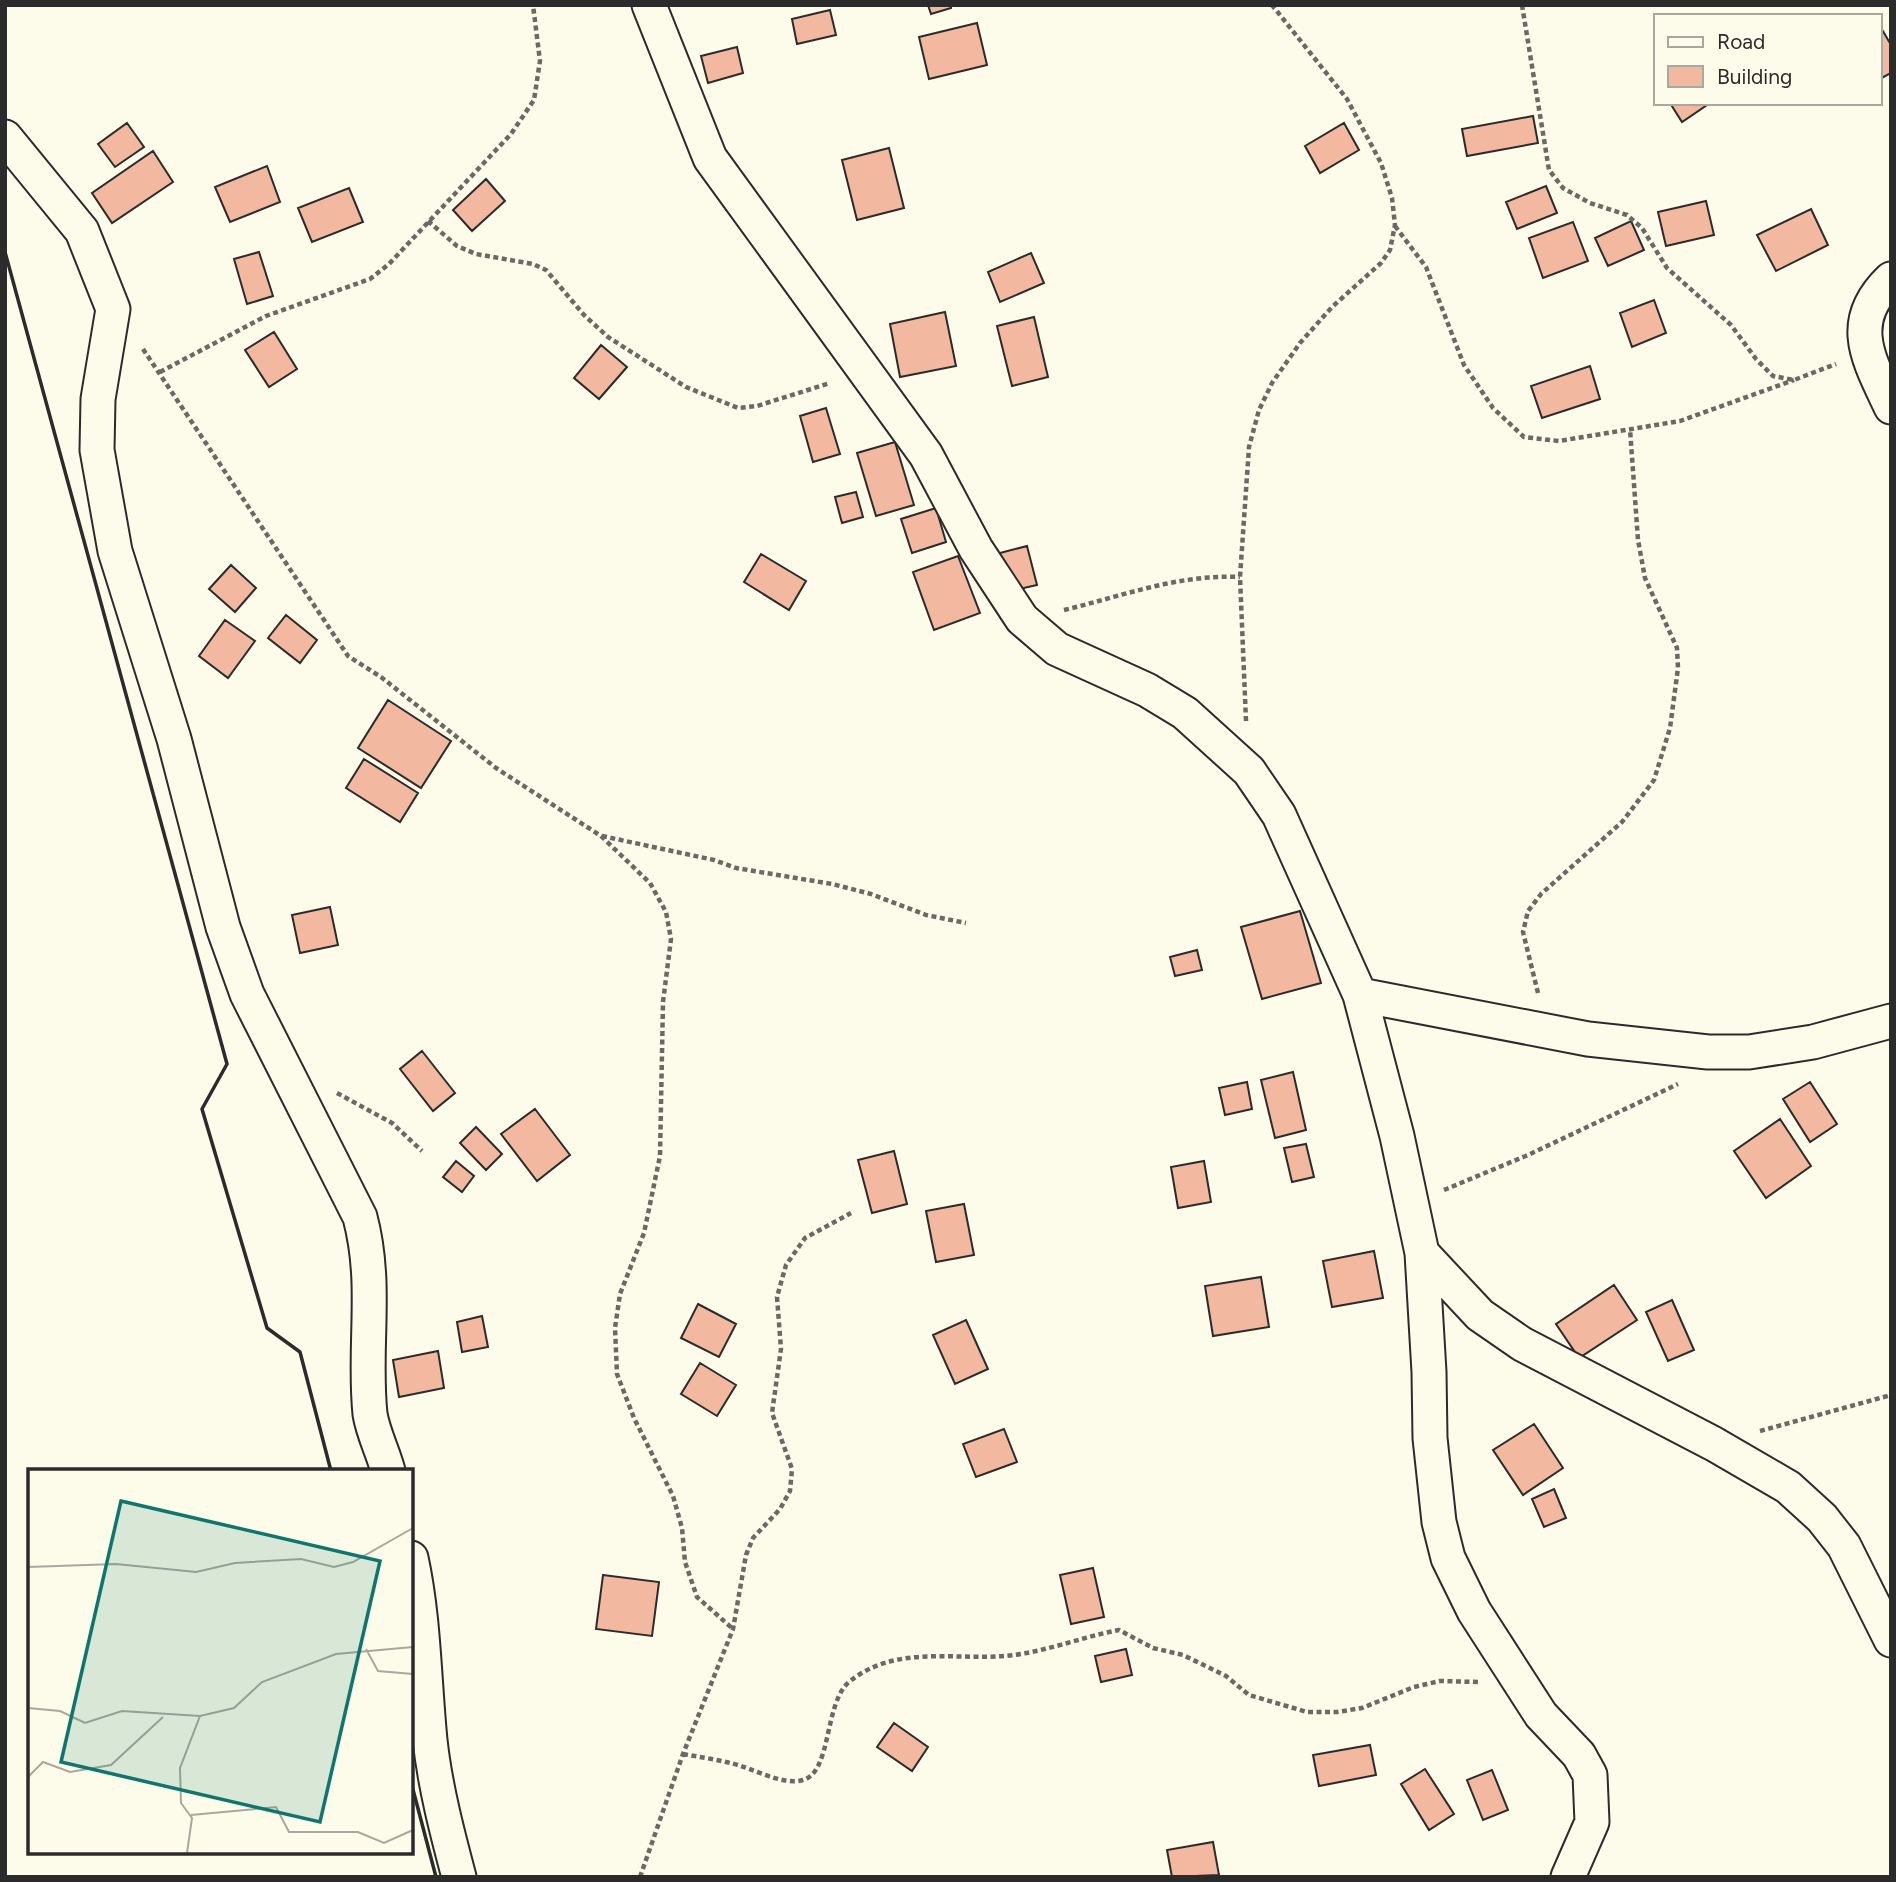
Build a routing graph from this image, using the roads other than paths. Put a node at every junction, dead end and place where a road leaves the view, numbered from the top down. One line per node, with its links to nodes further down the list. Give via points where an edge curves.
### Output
1 (649, 5): 5 (street, via 710,158 926,455 976,549 1022,619 1057,649 1147,690 1185,713 1249,771 1279,815)
2 (5, 137): 8 (street, via 82,231 113,309 98,399 97,450 115,551 174,739 223,927 247,994 360,1217 369,1251 372,1294 371,1418)
3 (1891, 279): 4 (street, via 1873,296 1863,330)
4 (1891, 407)
5 (1360, 995): 6 (street, via 1588,1039 1708,1052 1749,1052 1813,1042); 7 (street, via 1380,1063)
6 (1891, 1021)
7 (1422, 1253): 10 (street, via 1480,1315 1522,1344 1788,1487 1844,1546); 12 (street, via 1430,1438 1443,1540 1474,1611 1541,1715 1579,1755 1590,1775 1592,1822)
8 (387, 1469)
9 (413, 1572): 11 (street, via 430,1740)
10 (1891, 1640)
11 (459, 1877)
12 (1568, 1877)

